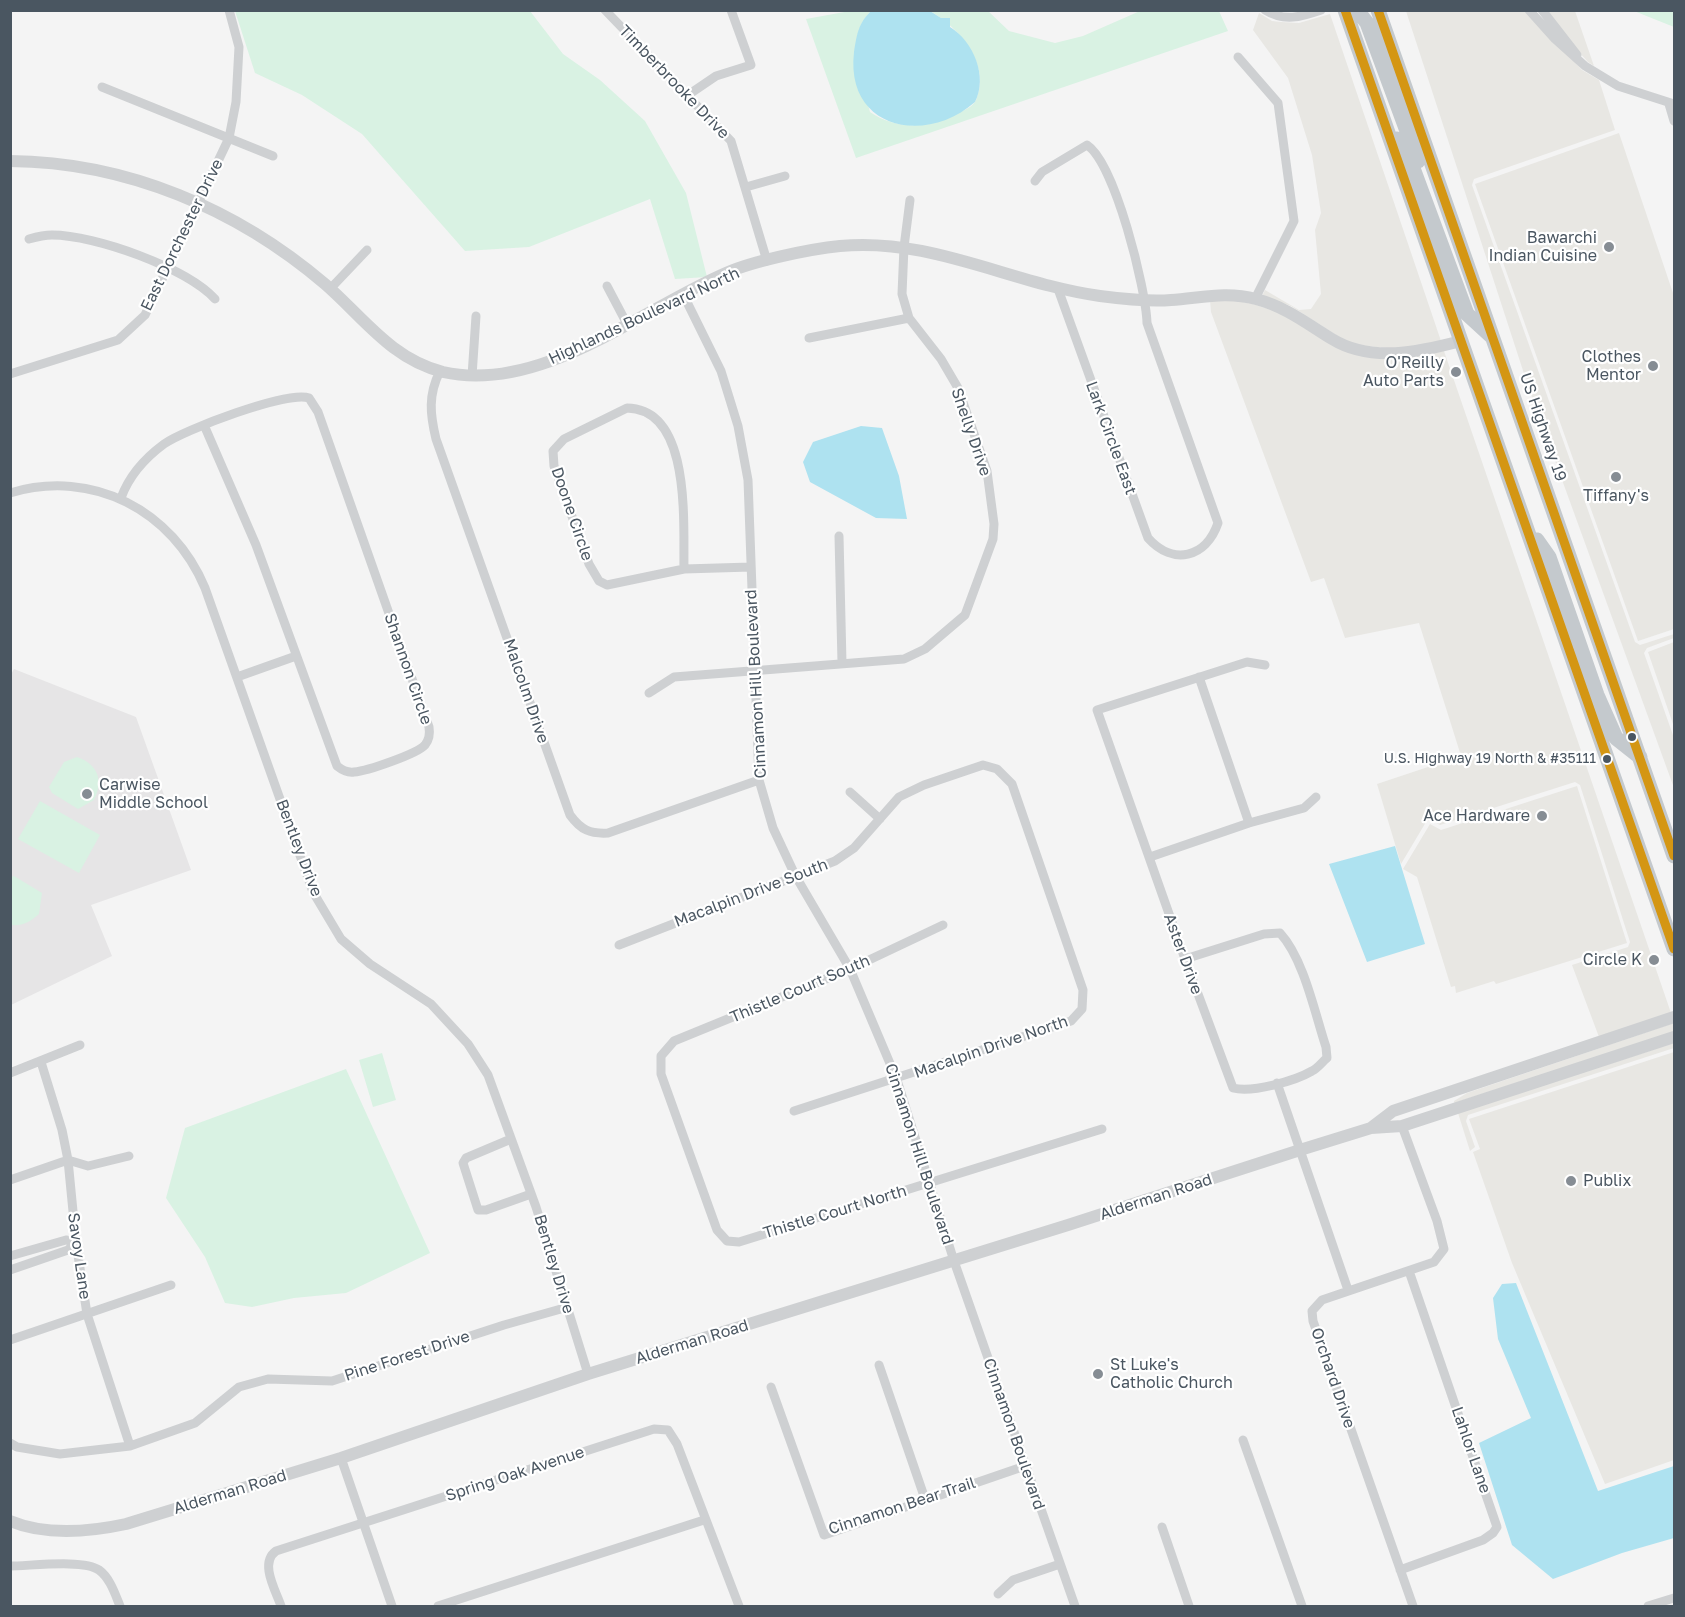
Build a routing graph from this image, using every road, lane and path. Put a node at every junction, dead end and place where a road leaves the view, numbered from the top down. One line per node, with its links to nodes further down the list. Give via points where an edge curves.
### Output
1 (229, 10): 18 (street, East Dorchester Drive, via 239,47 236,102)
2 (605, 10): 14 (street, Timberbrooke Drive)
3 (731, 10): 14 (street, via 751,65 716,76)
4 (1265, 10): 5 (street, via 1282,18 1298,18)
5 (1321, 10)
6 (1345, 10): 16 (highway)
7 (1357, 10): 26 (highway, via 1367,23 1423,176)
8 (1378, 10): 26 (highway, US Highway 19)
9 (1529, 10): 12 (street)
10 (1542, 10): 12 (street)
11 (1238, 57): 37 (street, via 1278,103 1294,221)
12 (1585, 66): 15 (street, via 1618,86)
13 (102, 87): 18 (street)
14 (688, 95): 23 (street, Timberbrooke Drive, via 731,141)
15 (1672, 104): 17 (street)
16 (1381, 113): 42 (highway, via 1410,160 1467,314); 44 (highway)
17 (1674, 121)
18 (229, 138): 19 (street); 25 (street, East Dorchester Drive)
19 (273, 156)
20 (10, 160): 25 (street, Highlands Boulevard North, via 89,168 163,187)
21 (784, 176): 23 (street)
22 (1035, 181): 38 (street, via 1074,151 1087,145 1095,150 1108,177)
23 (746, 187): 30 (street, Timberbrooke Drive)
24 (910, 200): 28 (street, Shelly Drive)
25 (197, 203): 31 (street, East Dorchester Drive); 33 (street, Highlands Boulevard North, via 252,230)
26 (1451, 218): 42 (highway, US Highway 19)
27 (29, 239): 31 (street, via 52,235 106,245)
28 (904, 248): 30 (street, Highlands Boulevard North, via 840,246); 34 (street, Highlands Boulevard North, via 954,257); 40 (street, Shelly Drive, via 902,294)
29 (367, 250): 33 (street)
30 (767, 261): 35 (street, Highlands Boulevard North, via 727,273)
31 (168, 267): 36 (street, via 205,287); 46 (street, East Dorchester Drive, via 145,315 118,340)
32 (607, 286): 41 (street)
33 (330, 289): 45 (street, Highlands Boulevard North, via 386,344)
34 (1058, 289): 38 (street, Highlands Boulevard North); 38 (street, Lark Circle East, via 1148,538 1157,548 1181,555 1203,548 1218,523 1147,323)
35 (684, 296): 41 (street, Highlands Boulevard North); 53 (street, Cinnamon Hill Boulevard, via 721,371 738,426 748,480)
36 (215, 299)
37 (1255, 299): 38 (street, Highlands Boulevard North, via 1221,293 1168,301); 44 (street, Highlands Boulevard North, via 1289,310 1356,350 1396,354)
38 (1146, 300)
39 (476, 316): 47 (street)
40 (909, 318): 43 (street); 56 (street, Shelly Drive, via 958,388 987,471 993,539 965,615 938,640 904,659)
41 (627, 324): 47 (street, Highlands Boulevard North, via 537,366 497,376)
42 (1493, 338): 62 (highway, US Highway 19)
43 (809, 339)
44 (1461, 341): 51 (highway)
45 (440, 371): 47 (street, Highlands Boulevard North); 63 (street, Malcolm Drive, via 432,387 430,413 436,439 570,815 579,828 594,834 608,833)
46 (10, 374)
47 (472, 376)
48 (204, 425): 50 (street, Shannon Circle, via 180,434 155,451 135,472); 55 (street, Shannon Circle, via 256,545); 55 (street, Shannon Circle, via 291,396 304,396 312,401 429,727 424,746 356,772 339,768)
49 (10, 493): 50 (street, Bentley Drive, via 65,486)
50 (121, 498): 59 (street, Bentley Drive, via 162,524 189,556 206,588)
51 (1526, 526): 62 (highway, via 1549,557 1616,738); 73 (highway)
52 (839, 536): 56 (street)
53 (751, 567): 54 (street, Doone Circle); 58 (street, Cinnamon Hill Boulevard)
54 (684, 569): 54 (street, Doone Circle, via 617,585 599,581 589,564 554,466 553,451 564,439 627,408 652,413 665,428 681,473)
55 (296, 656): 59 (street)
56 (842, 663): 58 (street, Shelly Drive)
57 (1264, 665): 60 (street, via 1247,663)
58 (753, 672): 61 (street, Shelly Drive, via 674,677); 63 (street, Cinnamon Hill Boulevard)
59 (237, 677): 88 (street, Bentley Drive, via 311,889 341,939 370,964 431,1004 468,1044 488,1075)
60 (1199, 677): 67 (street); 69 (street, Aster Drive, via 1097,710)
61 (649, 693)
62 (1640, 757): 68 (highway, US Highway 19)
63 (759, 780): 70 (street, Cinnamon Hill Boulevard, via 773,828)
64 (850, 792): 66 (street)
65 (1316, 797): 67 (street, via 1304,808)
66 (880, 819): 70 (street, Macalpin Drive South, via 854,848 834,861); 76 (street, Macalpin Drive South, via 900,797 924,785 983,765 997,769 1012,784 1083,990)
67 (1249, 823): 69 (street)
68 (1674, 856)
69 (1150, 857): 74 (street, Aster Drive)
70 (795, 875): 72 (street, Macalpin Drive South); 75 (street, Cinnamon Hill Boulevard)
71 (943, 925): 75 (street, Thistle Court South)
72 (619, 945)
73 (1674, 949)
74 (1185, 959): 83 (street, Aster Drive, via 1233,1088 1251,1090); 83 (street, via 1264,933 1280,933 1289,943 1327,1058 1312,1071)
75 (850, 969): 82 (street, Cinnamon Hill Boulevard); 96 (street, Thistle Court South, via 674,1041 661,1056 661,1074 713,1221 727,1241)
76 (1082, 1010): 82 (street, Macalpin Drive North, via 1071,1021)
77 (1674, 1017): 86 (street, Alderman Road, via 1393,1112)
78 (1674, 1037): 85 (street, Alderman Road)
79 (80, 1046): 80 (street)
80 (42, 1062): 81 (street); 91 (street, Savoy Lane)
81 (10, 1073)
82 (897, 1080): 84 (street, Macalpin Drive North); 93 (street, Cinnamon Hill Boulevard)
83 (1277, 1083): 89 (street)
84 (794, 1111)
85 (1401, 1126): 86 (street, Alderman Road); 100 (street, Orchard Drive, via 1444,1249 1434,1262)
86 (1371, 1128): 89 (street, Alderman Road)
87 (1102, 1129): 93 (street, Thistle Court North)
88 (511, 1139): 94 (street, Bentley Drive); 94 (street, via 466,1158 463,1163 478,1210)
89 (1300, 1150): 98 (street, Alderman Road); 102 (street)
90 (129, 1156): 91 (street, via 88,1166)
91 (69, 1160): 92 (street); 95 (street, Savoy Lane)
92 (10, 1180)
93 (930, 1182): 96 (street, Thistle Court North); 98 (street, Cinnamon Hill Boulevard)
94 (531, 1194): 103 (street, Bentley Drive)
95 (76, 1242): 97 (street, via 66,1240); 99 (street, via 68,1250); 104 (street, Savoy Lane)
96 (739, 1242)
97 (10, 1256)
98 (954, 1261): 107 (street, Alderman Road); 113 (street, Cinnamon Boulevard)
99 (10, 1270)
100 (1409, 1271): 102 (street, Orchard Drive); 121 (street, Lahlor Lane, via 1497,1527 1483,1540)
101 (171, 1285): 104 (street)
102 (1348, 1290): 121 (street, Orchard Drive, via 1322,1300 1312,1311 1313,1321)
103 (568, 1307): 107 (street, Bentley Drive); 111 (street, Pine Forest Drive, via 332,1381 268,1379 239,1387 195,1423)
104 (87, 1314): 105 (street); 111 (street, Savoy Lane)
105 (10, 1340)
106 (879, 1365): 114 (street)
107 (588, 1374): 112 (street, Alderman Road)
108 (771, 1387): 114 (street, Cinnamon Bear Trail, via 824,1535)
109 (1243, 1440): 131 (street)
110 (10, 1443): 111 (street, Pine Forest Drive, via 60,1454)
111 (130, 1446)
112 (341, 1458): 116 (street, Alderman Road, via 94,1531 57,1530); 117 (street)
113 (1025, 1466): 114 (street, Cinnamon Bear Trail); 119 (street, Cinnamon Boulevard)
114 (925, 1499)
115 (704, 1520): 117 (street, Spring Oak Avenue, via 677,1444 668,1430 654,1429); 127 (street); 128 (street)
116 (10, 1521)
117 (362, 1523): 125 (street, Spring Oak Avenue, via 271,1554 268,1568); 126 (street)
118 (1162, 1527): 130 (street)
119 (1060, 1564): 122 (street, via 1013,1580); 129 (street, Cinnamon Boulevard)
120 (10, 1566): 124 (street, via 77,1565 99,1569)
121 (1400, 1570): 132 (street, Orchard Drive)
122 (998, 1594)
123 (1674, 1598): 133 (street)
124 (120, 1606)
125 (281, 1606)
126 (392, 1606)
127 (438, 1606)
128 (739, 1606)
129 (1075, 1606)
130 (1189, 1606)
131 (1302, 1606)
132 (1413, 1606)
133 (1648, 1606)

